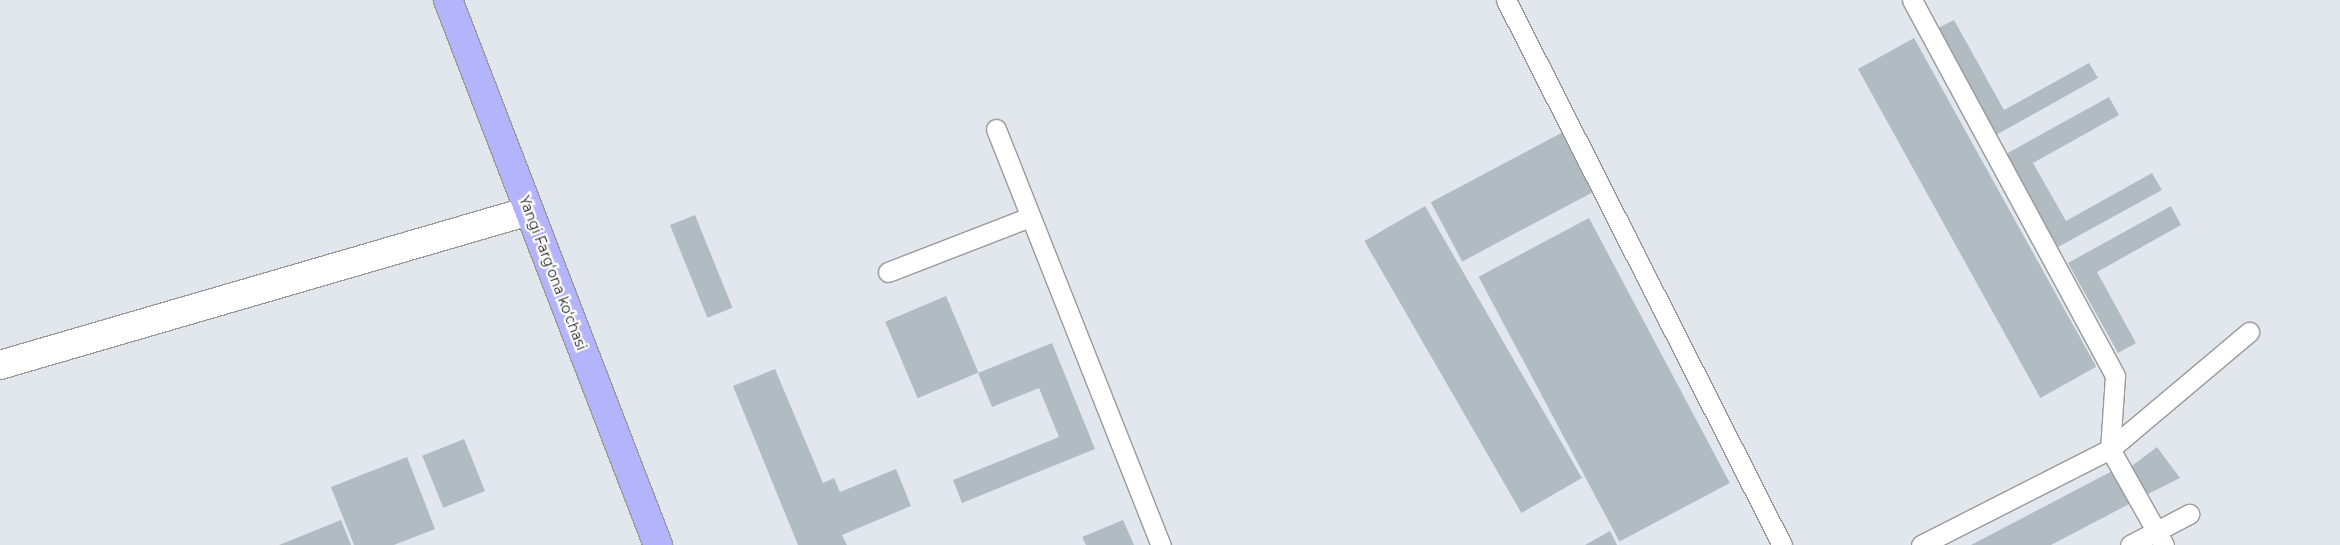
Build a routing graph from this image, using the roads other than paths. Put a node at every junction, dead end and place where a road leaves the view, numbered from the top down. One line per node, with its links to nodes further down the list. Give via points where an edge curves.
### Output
1 (448, 0): 5 (main road, Yangi Fargʻona koʻchasi)
2 (1506, 0): 15 (lane)
3 (1912, 0): 10 (lane, via 2115,376)
4 (996, 129): 6 (lane)
5 (529, 211): 9 (street); 13 (main road, Yangi Fargʻona koʻchasi)
6 (1030, 217): 7 (lane); 14 (lane)
7 (888, 272)
8 (2249, 332): 10 (lane)
9 (0, 365)
10 (2110, 449): 12 (lane); 16 (lane)
11 (2189, 514): 12 (lane)
12 (2160, 538): 17 (lane)
13 (658, 545)
14 (1161, 545)
15 (1782, 545)
16 (1921, 545)
17 (2130, 545)

